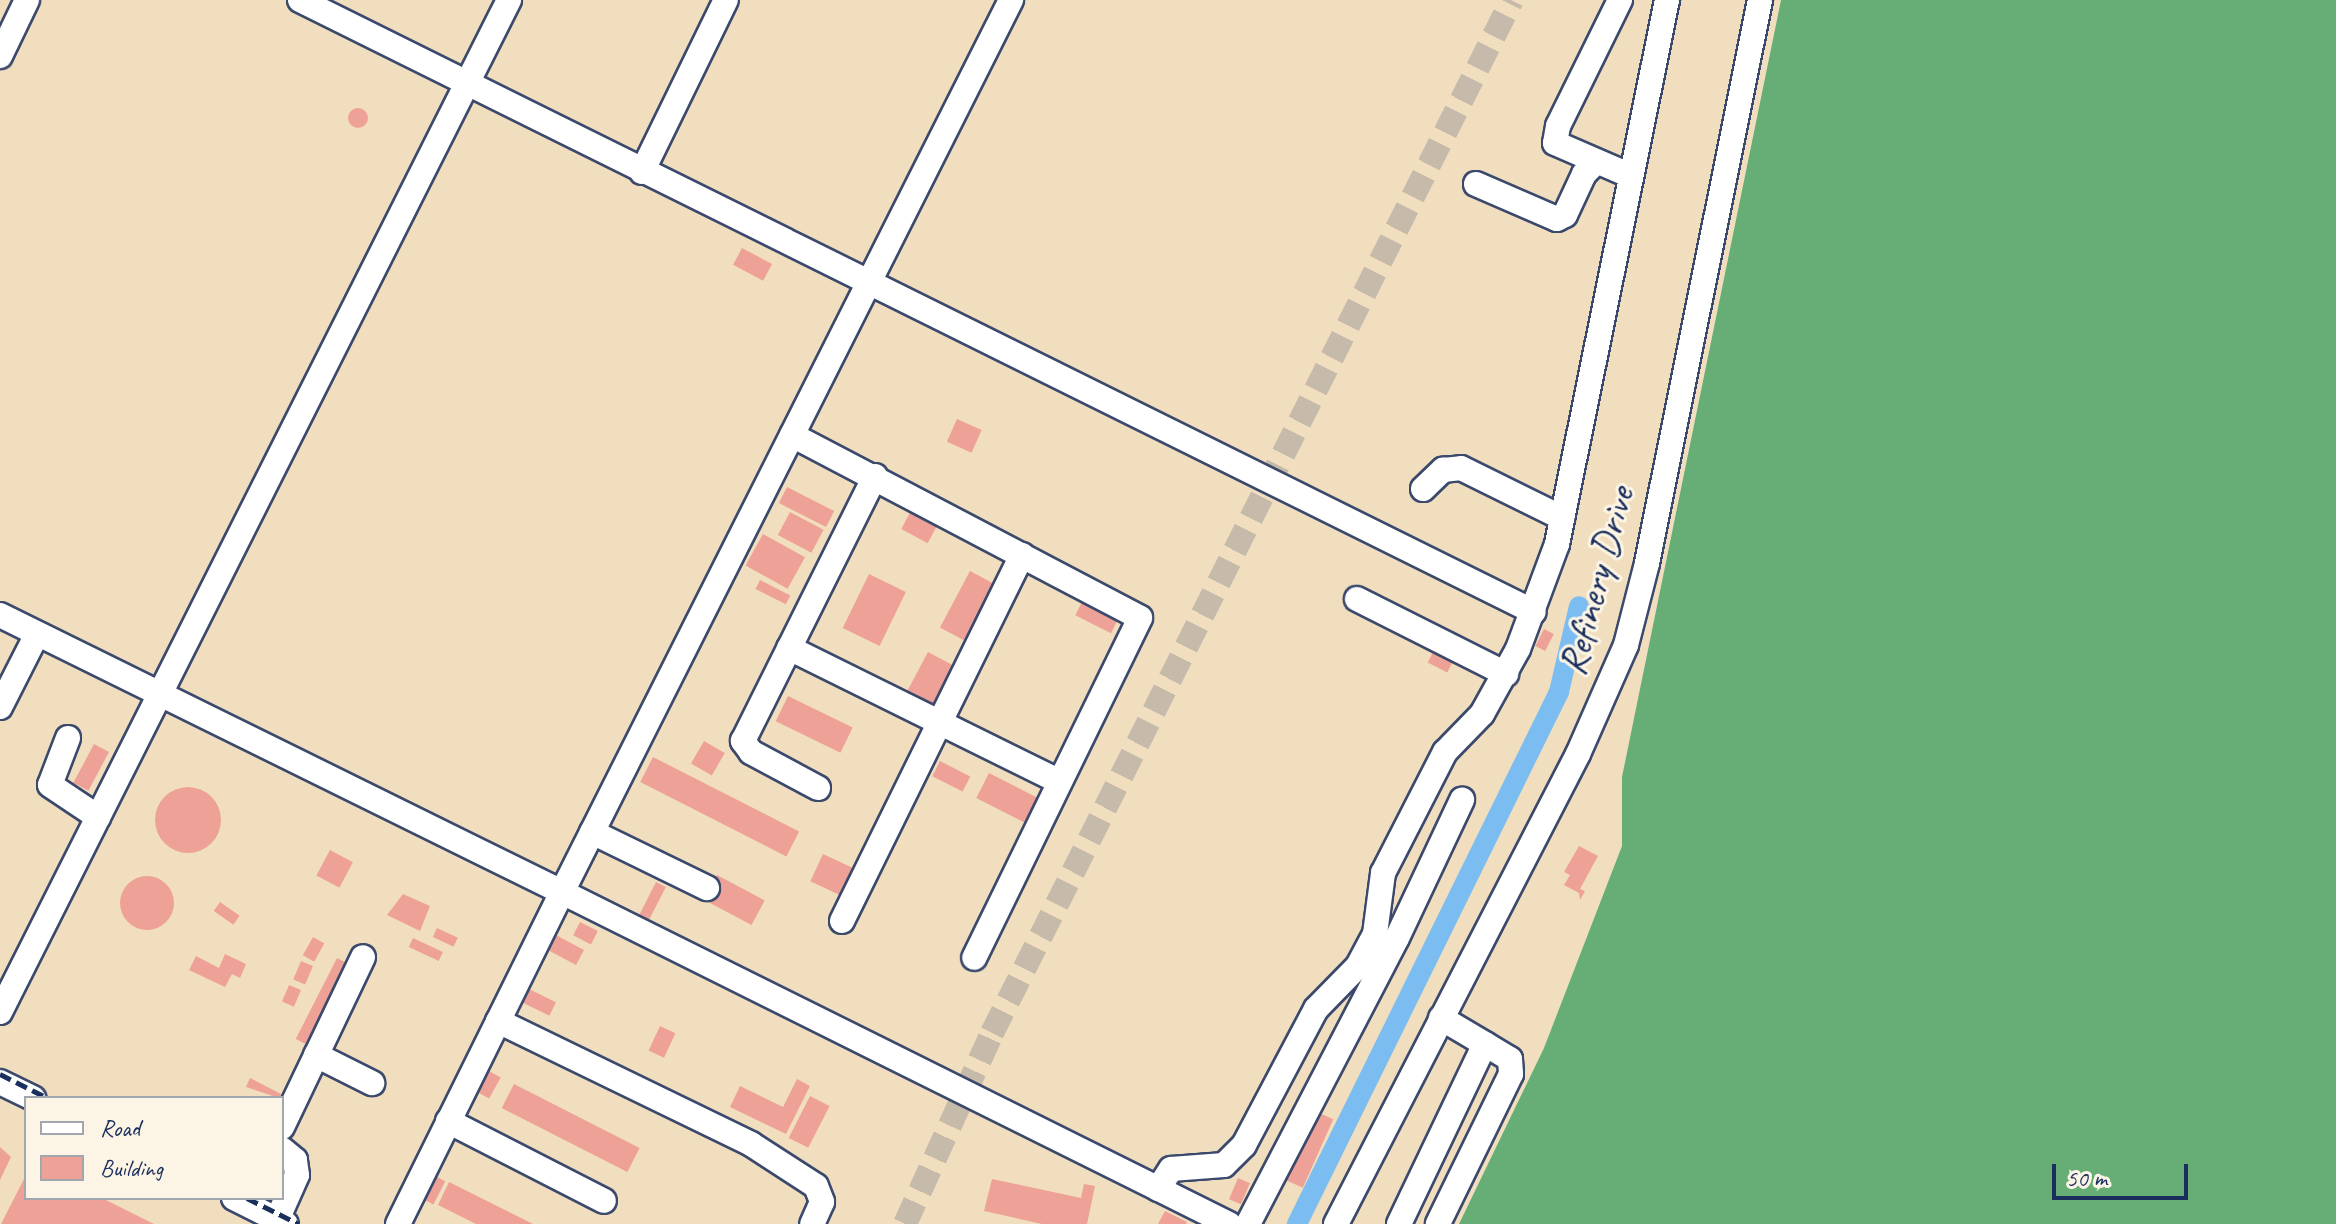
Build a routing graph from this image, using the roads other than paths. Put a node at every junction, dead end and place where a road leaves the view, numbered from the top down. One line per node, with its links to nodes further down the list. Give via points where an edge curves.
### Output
1 (27, 0): 9 (street)
2 (300, 0): 10 (street)
3 (509, 0): 10 (street)
4 (726, 0): 12 (street)
5 (1011, 0): 15 (street)
6 (1620, 0): 11 (street, via 1555,137 1557,146)
7 (1667, 0): 13 (street)
8 (1760, 0): 42 (street, Refinery Drive, via 1626,645 1578,754)
9 (0, 56)
10 (466, 84): 12 (street); 27 (street)
11 (1596, 162): 13 (street); 14 (street, via 1584,174 1565,215 1557,219)
12 (642, 172): 15 (street)
13 (1631, 176): 19 (street)
14 (1476, 184)
15 (867, 285): 16 (street); 22 (street)
16 (792, 435): 17 (street); 35 (street)
17 (875, 476): 20 (street); 25 (street)
18 (1423, 489): 19 (street, via 1443,470 1461,468)
19 (1562, 518): 22 (street)
20 (1022, 555): 29 (street); 31 (street, via 1138,615 1141,622)
21 (1357, 599): 26 (street)
22 (1534, 612): 26 (street)
23 (0, 615): 24 (street)
24 (37, 634): 27 (street); 28 (street)
25 (789, 648): 29 (street); 32 (street, via 744,745)
26 (1506, 674): 52 (street, via 1482,714 1445,752 1383,873 1375,934 1358,966 1316,1009 1244,1145 1224,1165 1171,1169)
27 (161, 695): 34 (street); 37 (street)
28 (0, 707)
29 (941, 721): 31 (street); 38 (street)
30 (68, 738): 34 (street, via 50,785)
31 (1060, 782): 40 (street)
32 (818, 788)
33 (1462, 800): 59 (street, via 1397,938)
34 (98, 817): 41 (street)
35 (592, 832): 36 (street); 37 (street)
36 (707, 888)
37 (562, 892): 43 (street); 52 (street)
38 (842, 921)
39 (363, 957): 45 (street)
40 (974, 958)
41 (0, 1012)
42 (1441, 1018): 44 (street); 60 (street, Refinery Drive)
43 (498, 1021): 49 (street); 57 (street, via 751,1144 816,1186 822,1202)
44 (1485, 1044): 61 (street); 62 (street, via 1510,1059 1511,1074)
45 (316, 1055): 47 (street); 50 (street)
46 (0, 1082): 48 (street)
47 (372, 1083)
48 (29, 1096)
49 (448, 1121): 54 (street); 56 (street)
50 (284, 1123)
51 (284, 1151): 55 (street, via 297,1167)
52 (1158, 1189): 58 (street)
53 (238, 1200): 55 (street)
54 (604, 1201)
55 (282, 1222)
56 (398, 1224)
57 (812, 1224)
58 (1229, 1224)
59 (1248, 1224)
60 (1336, 1224)
61 (1399, 1224)
62 (1438, 1224)

